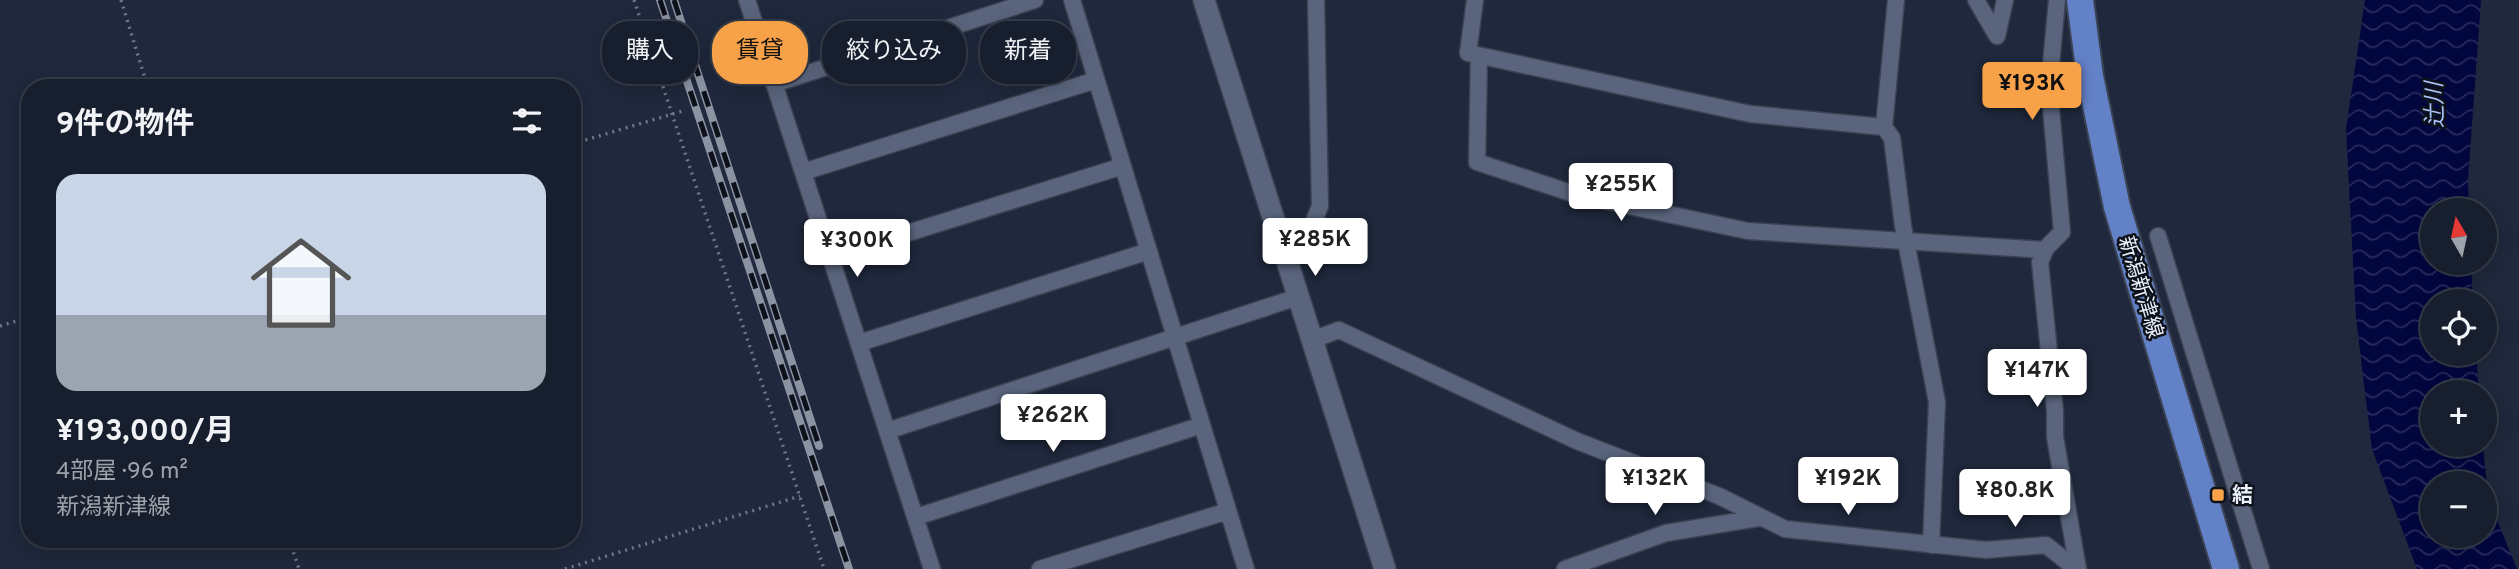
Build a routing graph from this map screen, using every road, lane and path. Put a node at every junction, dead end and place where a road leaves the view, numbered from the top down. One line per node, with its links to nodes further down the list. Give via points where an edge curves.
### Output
1 (121, 0): 17 (path)
2 (634, 0): 21 (path)
3 (747, 0): 14 (street)
4 (1035, 0): 16 (street)
5 (1072, 0): 18 (street)
6 (1204, 0): 27 (street)
7 (1316, 0): 27 (street, via 1320,206 1310,231)
8 (1475, 0): 15 (street, via 1468,53)
9 (1896, 0): 22 (street)
10 (1976, 0): 11 (street, via 1997,36)
11 (2005, 0)
12 (2057, 0): 29 (street, via 2049,86 2062,232)
13 (2080, 0): 55 (main road, 新潟新津線, via 2090,76 2118,207)
14 (754, 21)
15 (1479, 56): 22 (street, via 1750,114); 28 (street, via 1477,162 1577,195 1748,231)
16 (808, 73)
17 (145, 79)
18 (1096, 80): 24 (street); 25 (street)
19 (774, 84): 25 (street)
20 (686, 110): 21 (path)
21 (670, 113): 23 (path); 40 (path)
22 (1884, 127): 28 (street, via 1892,138)
23 (581, 141)
24 (1123, 166): 30 (street); 31 (street)
25 (803, 172): 31 (street)
26 (2158, 236): 56 (street)
27 (1282, 243): 32 (street)
28 (1906, 243): 29 (street); 44 (street, via 1937,402)
29 (2045, 250): 54 (street, via 2040,262 2054,437)
30 (1149, 251): 35 (street); 37 (street)
31 (831, 257): 37 (street)
32 (1298, 297): 35 (street); 36 (street)
33 (21, 320): 34 (path)
34 (0, 326)
35 (1176, 339): 38 (street); 39 (street)
36 (1312, 340): 43 (street, via 1339,330 1577,441 1719,496); 52 (street)
37 (859, 343): 39 (street)
38 (1202, 425): 41 (street); 42 (street)
39 (887, 431): 42 (street)
40 (801, 495): 47 (path); 48 (path)
41 (1228, 511): 50 (street); 51 (street)
42 (916, 517): 49 (street)
43 (1758, 518): 44 (street, via 1785,529); 53 (street, via 1666,533)
44 (1931, 545): 54 (street, via 1986,550 2046,545)
45 (292, 548): 46 (path)
46 (299, 569)
47 (565, 569)
48 (824, 569)
49 (933, 569)
50 (1040, 569)
51 (1246, 569)
52 (1385, 569)
53 (1565, 569)
54 (2077, 569)
55 (2226, 569)
56 (2261, 569)

